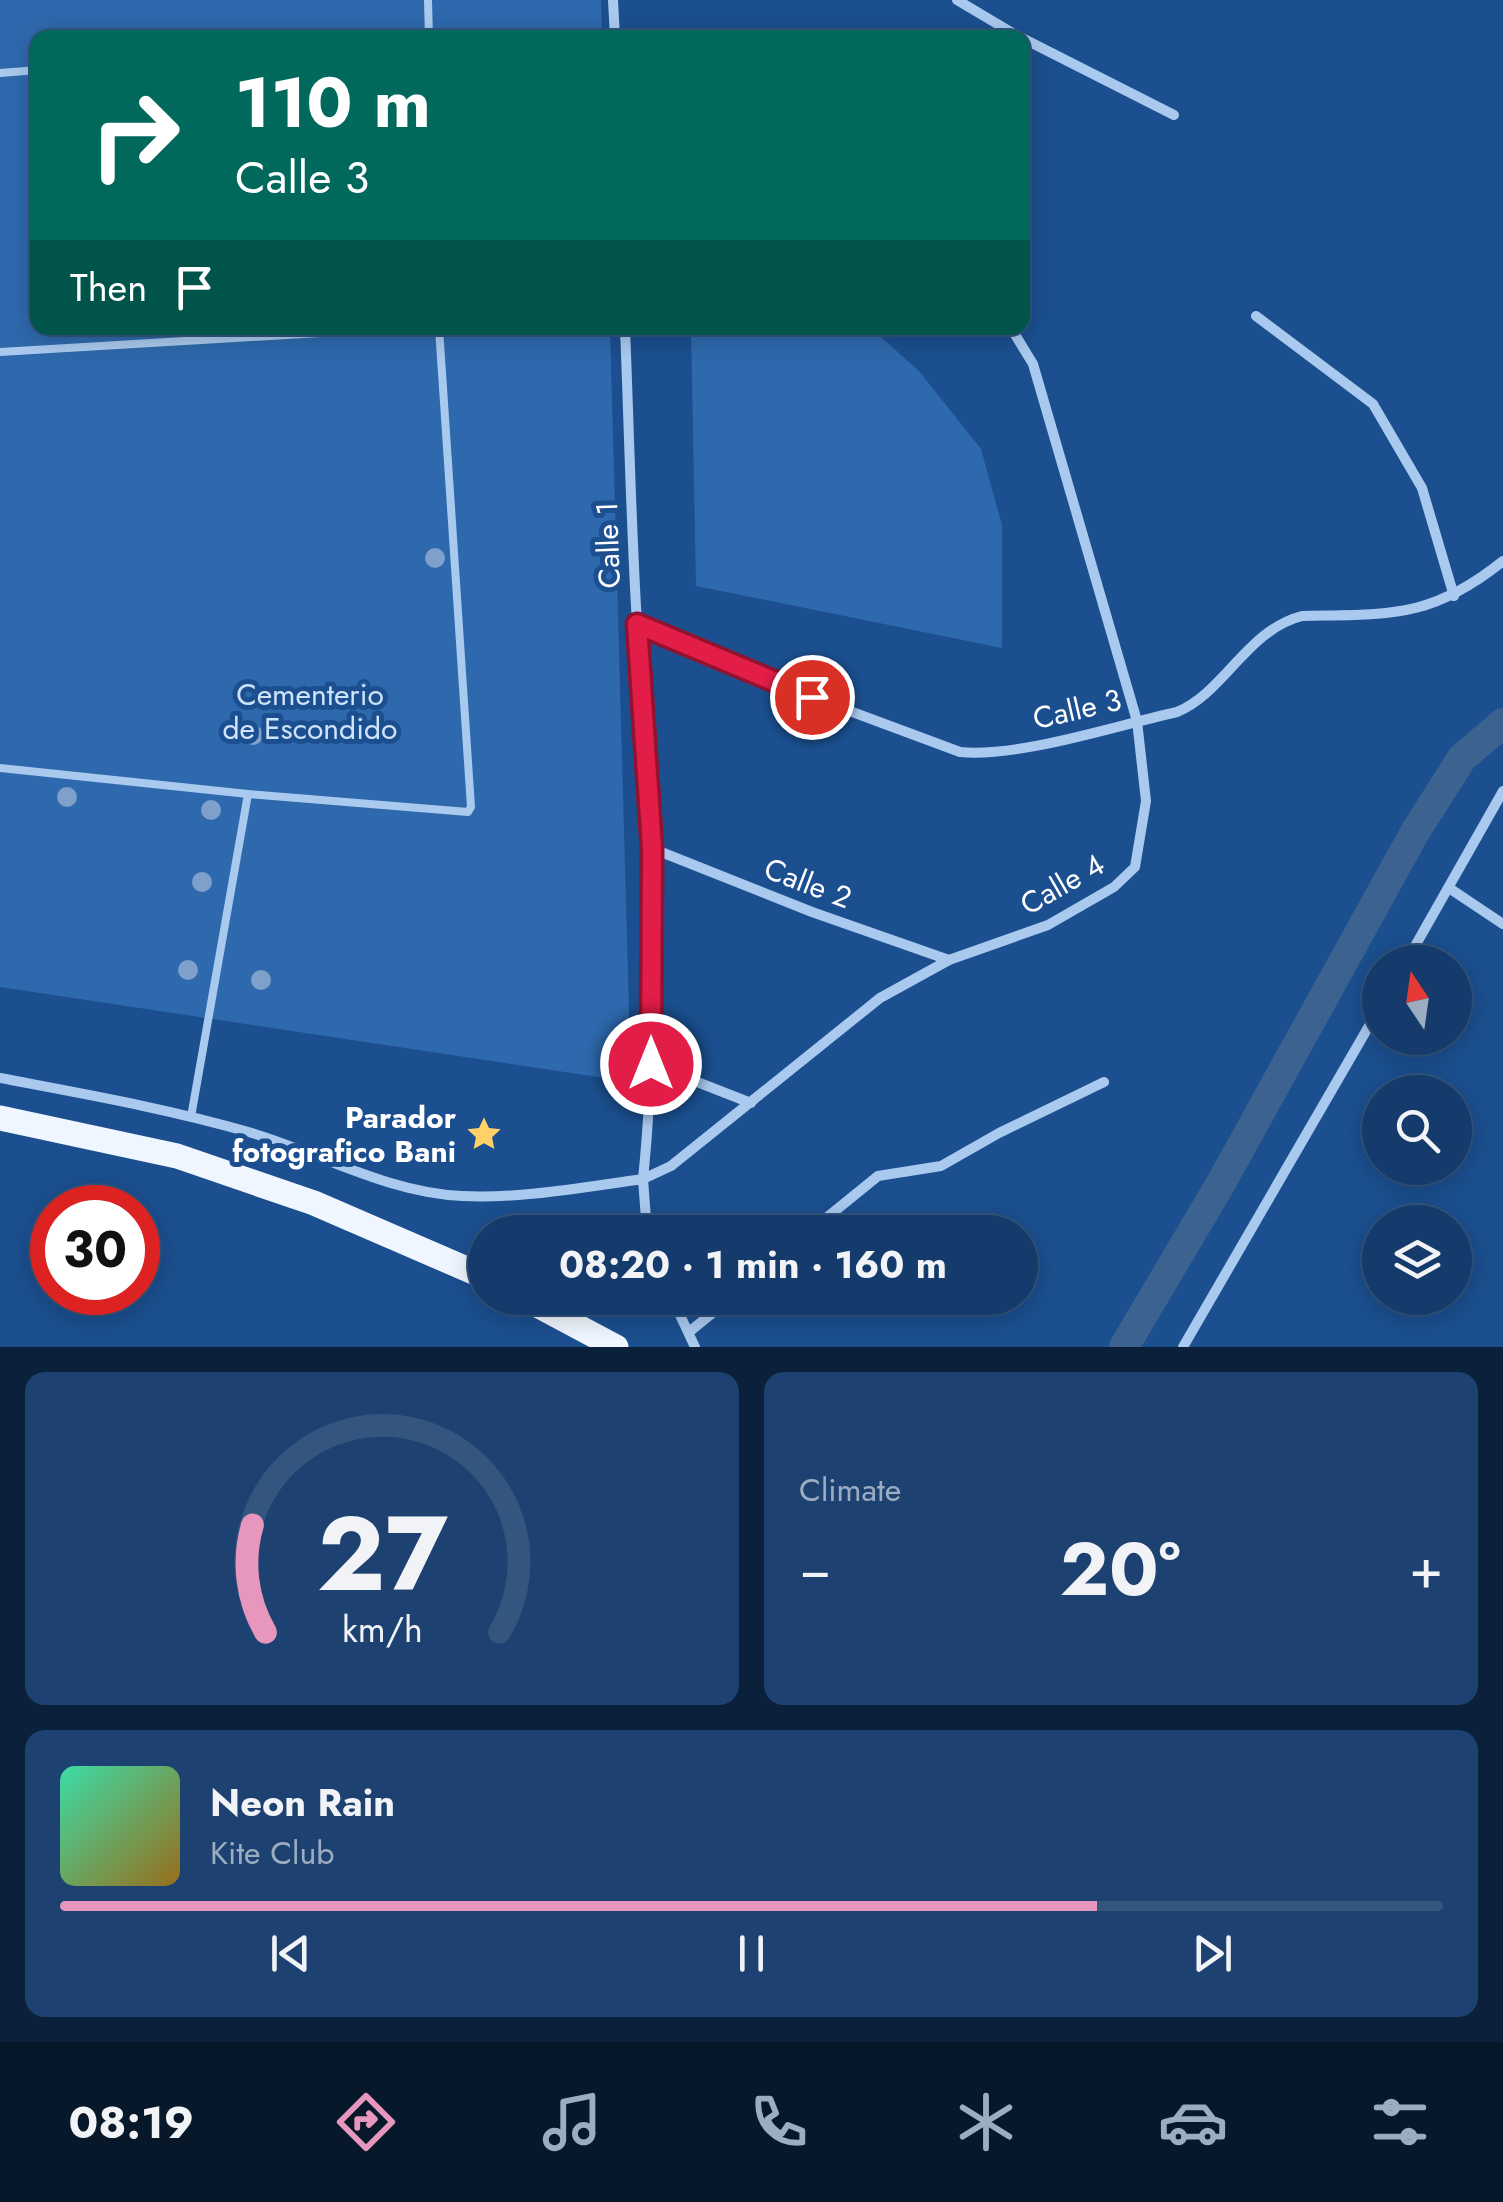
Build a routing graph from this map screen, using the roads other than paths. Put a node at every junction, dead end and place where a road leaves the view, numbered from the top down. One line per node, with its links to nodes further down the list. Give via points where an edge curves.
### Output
1 (428, 0): 4 (lane)
2 (614, 0): 5 (street)
3 (957, 0): 6 (street)
4 (430, 30)
5 (614, 30)
6 (1008, 30)
7 (1030, 42): 10 (street)
8 (30, 71): 9 (lane)
9 (0, 73)
10 (1174, 115)
11 (1256, 316): 18 (street, via 1373,404 1422,488)
12 (286, 335): 16 (lane)
13 (439, 335): 23 (lane, via 471,807 460,812)
14 (624, 335): 19 (street, Calle 1)
15 (1015, 335): 20 (street, Calle 4, via 1034,364)
16 (0, 352)
17 (1503, 561): 18 (street, Calle 3)
18 (1454, 596): 20 (street, Calle 3, via 1405,613 1296,618 1252,646 1193,704)
19 (637, 624): 20 (street, Calle 3, via 960,752 995,752); 24 (street, Calle 1)
20 (1136, 721): 28 (street, Calle 4, via 1146,801 1135,867 1114,887 1048,924)
21 (0, 768): 23 (lane)
22 (1503, 791): 25 (street)
23 (248, 794): 34 (lane)
24 (652, 848): 28 (street, Calle 2); 30 (street, Calle 1)
25 (1449, 888): 26 (street); 27 (street)
26 (1503, 924)
27 (1416, 945)
28 (950, 960): 33 (street, Calle 4, via 880,998)
29 (1362, 1038): 46 (street)
30 (651, 1064): 33 (street); 36 (street, Calle 1)
31 (0, 1078): 34 (street)
32 (1104, 1082): 38 (street, via 941,1166 878,1176)
33 (751, 1103): 36 (street, Calle 4, via 671,1166)
34 (190, 1117): 36 (street, via 400,1187 462,1196)
35 (0, 1118): 39 (main road, via 177,1156 314,1203)
36 (643, 1179): 37 (street, Calle 1)
37 (646, 1215)
38 (829, 1215)
39 (468, 1270)
40 (556, 1315): 44 (main road)
41 (680, 1315): 43 (street)
42 (710, 1315): 43 (street)
43 (689, 1332): 45 (street)
44 (616, 1347)
45 (695, 1347)
46 (1183, 1347)

